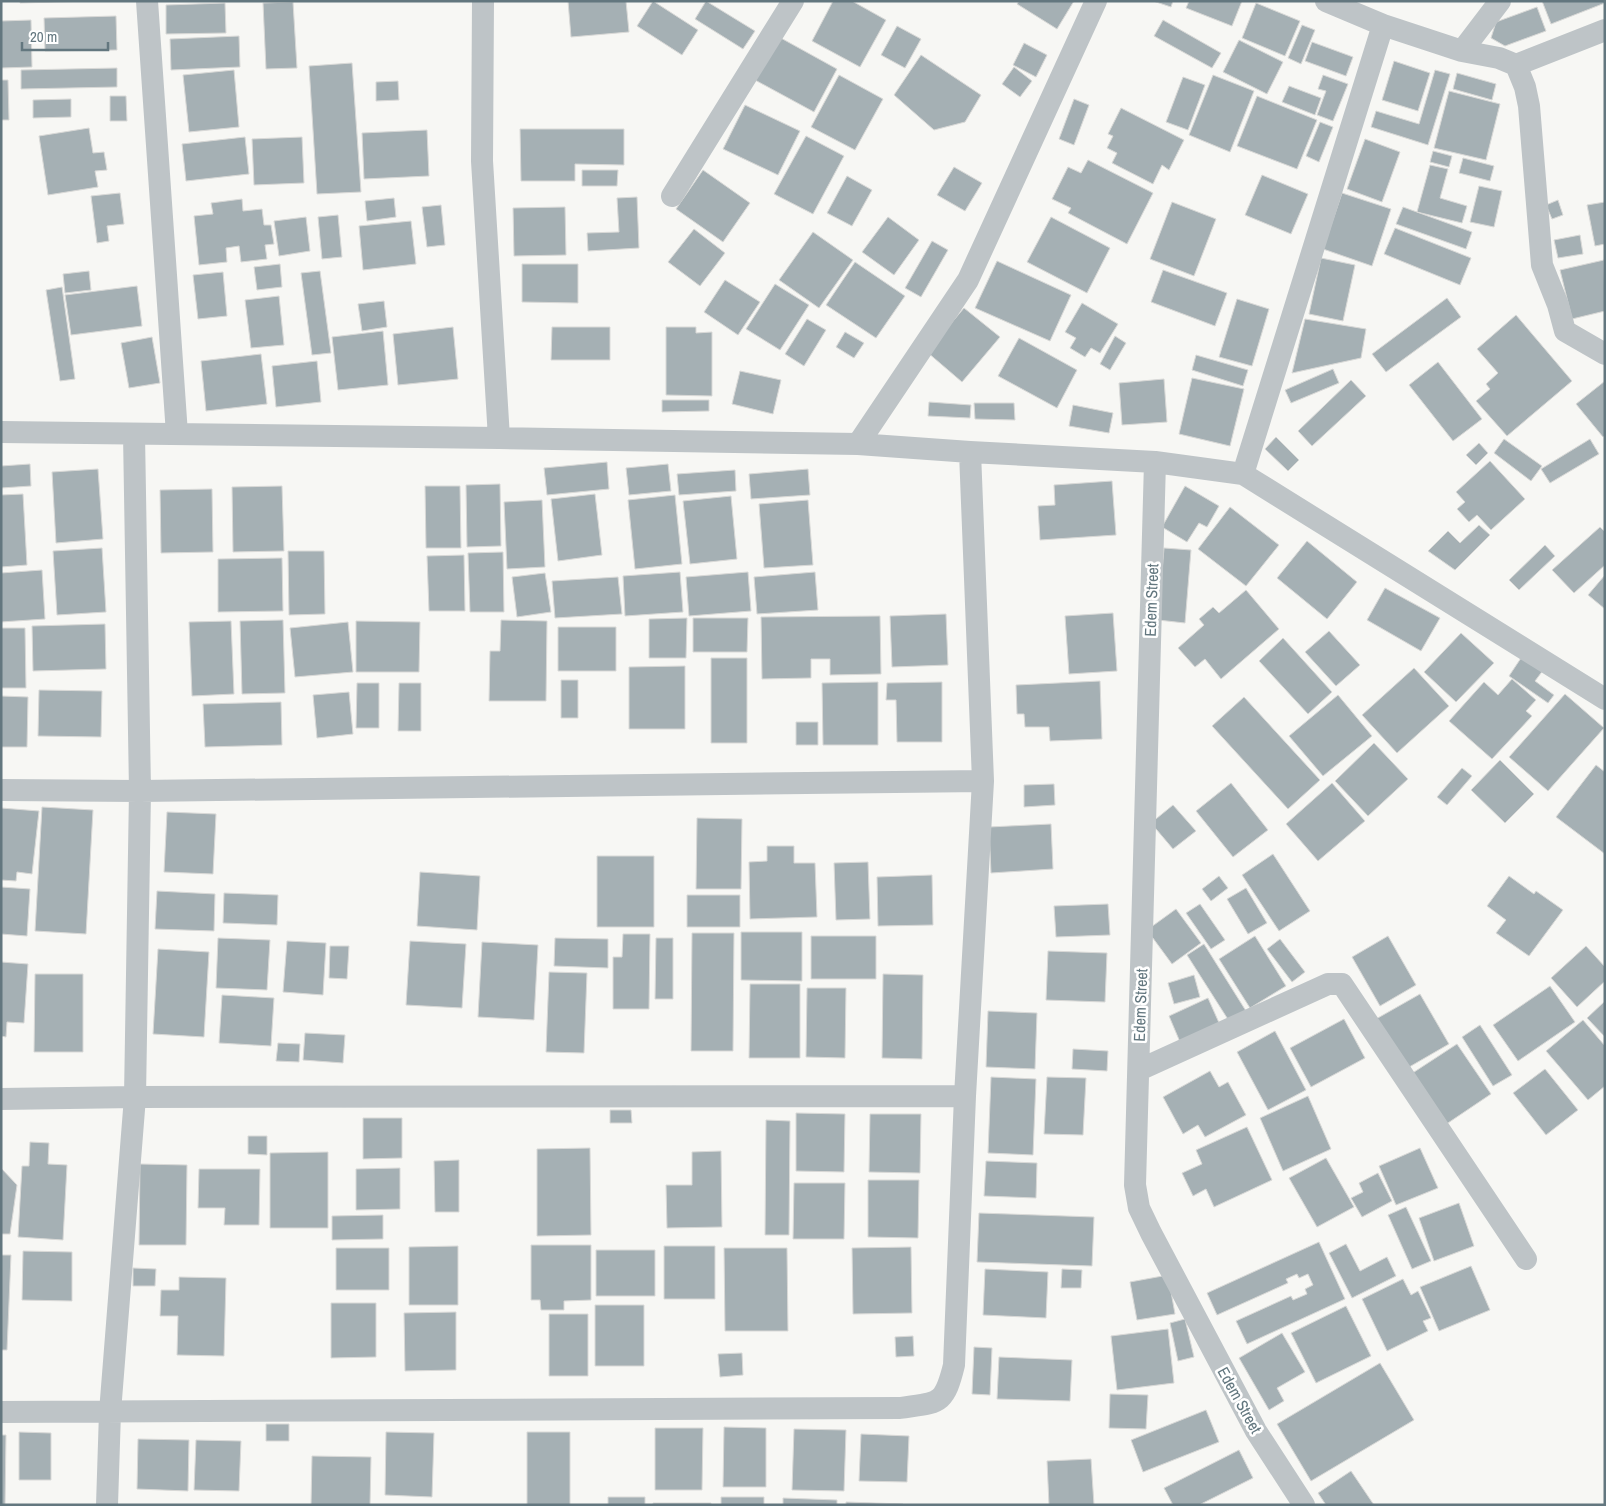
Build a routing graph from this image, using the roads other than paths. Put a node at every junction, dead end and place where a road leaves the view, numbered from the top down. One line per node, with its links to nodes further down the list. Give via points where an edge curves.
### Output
1 (147, 1): 15 (street)
2 (483, 1): 16 (street, via 482,161)
3 (794, 1): 11 (street)
4 (1096, 1): 17 (street, via 968,280)
5 (1326, 1): 7 (street)
6 (1500, 1): 9 (street)
7 (1384, 25): 9 (street); 20 (street)
8 (1605, 30): 10 (street)
9 (1462, 51): 10 (street)
10 (1516, 64): 12 (street, via 1529,106 1542,265 1565,331)
11 (672, 196)
12 (1605, 354)
13 (1, 432): 14 (street)
14 (134, 434): 15 (street); 24 (street)
15 (177, 434): 16 (street)
16 (499, 438): 17 (street)
17 (858, 444): 18 (street)
18 (970, 452): 19 (street); 22 (street)
19 (1155, 462): 20 (street); 25 (street, Edem Street)
20 (1243, 474): 21 (street)
21 (1605, 698)
22 (983, 781): 24 (street); 26 (street)
23 (1, 790): 24 (street)
24 (140, 791): 27 (street)
25 (1138, 1070): 29 (street, via 1328,984 1342,984); 33 (street, Edem Street, via 1135,1185 1139,1208 1256,1431)
26 (965, 1096): 27 (street); 31 (street, via 954,1365 942,1398 931,1403 900,1408)
27 (136, 1097): 28 (street); 31 (street)
28 (1, 1099)
29 (1526, 1259)
30 (1, 1412): 31 (street)
31 (110, 1412): 32 (street)
32 (106, 1505)
33 (1304, 1505)

